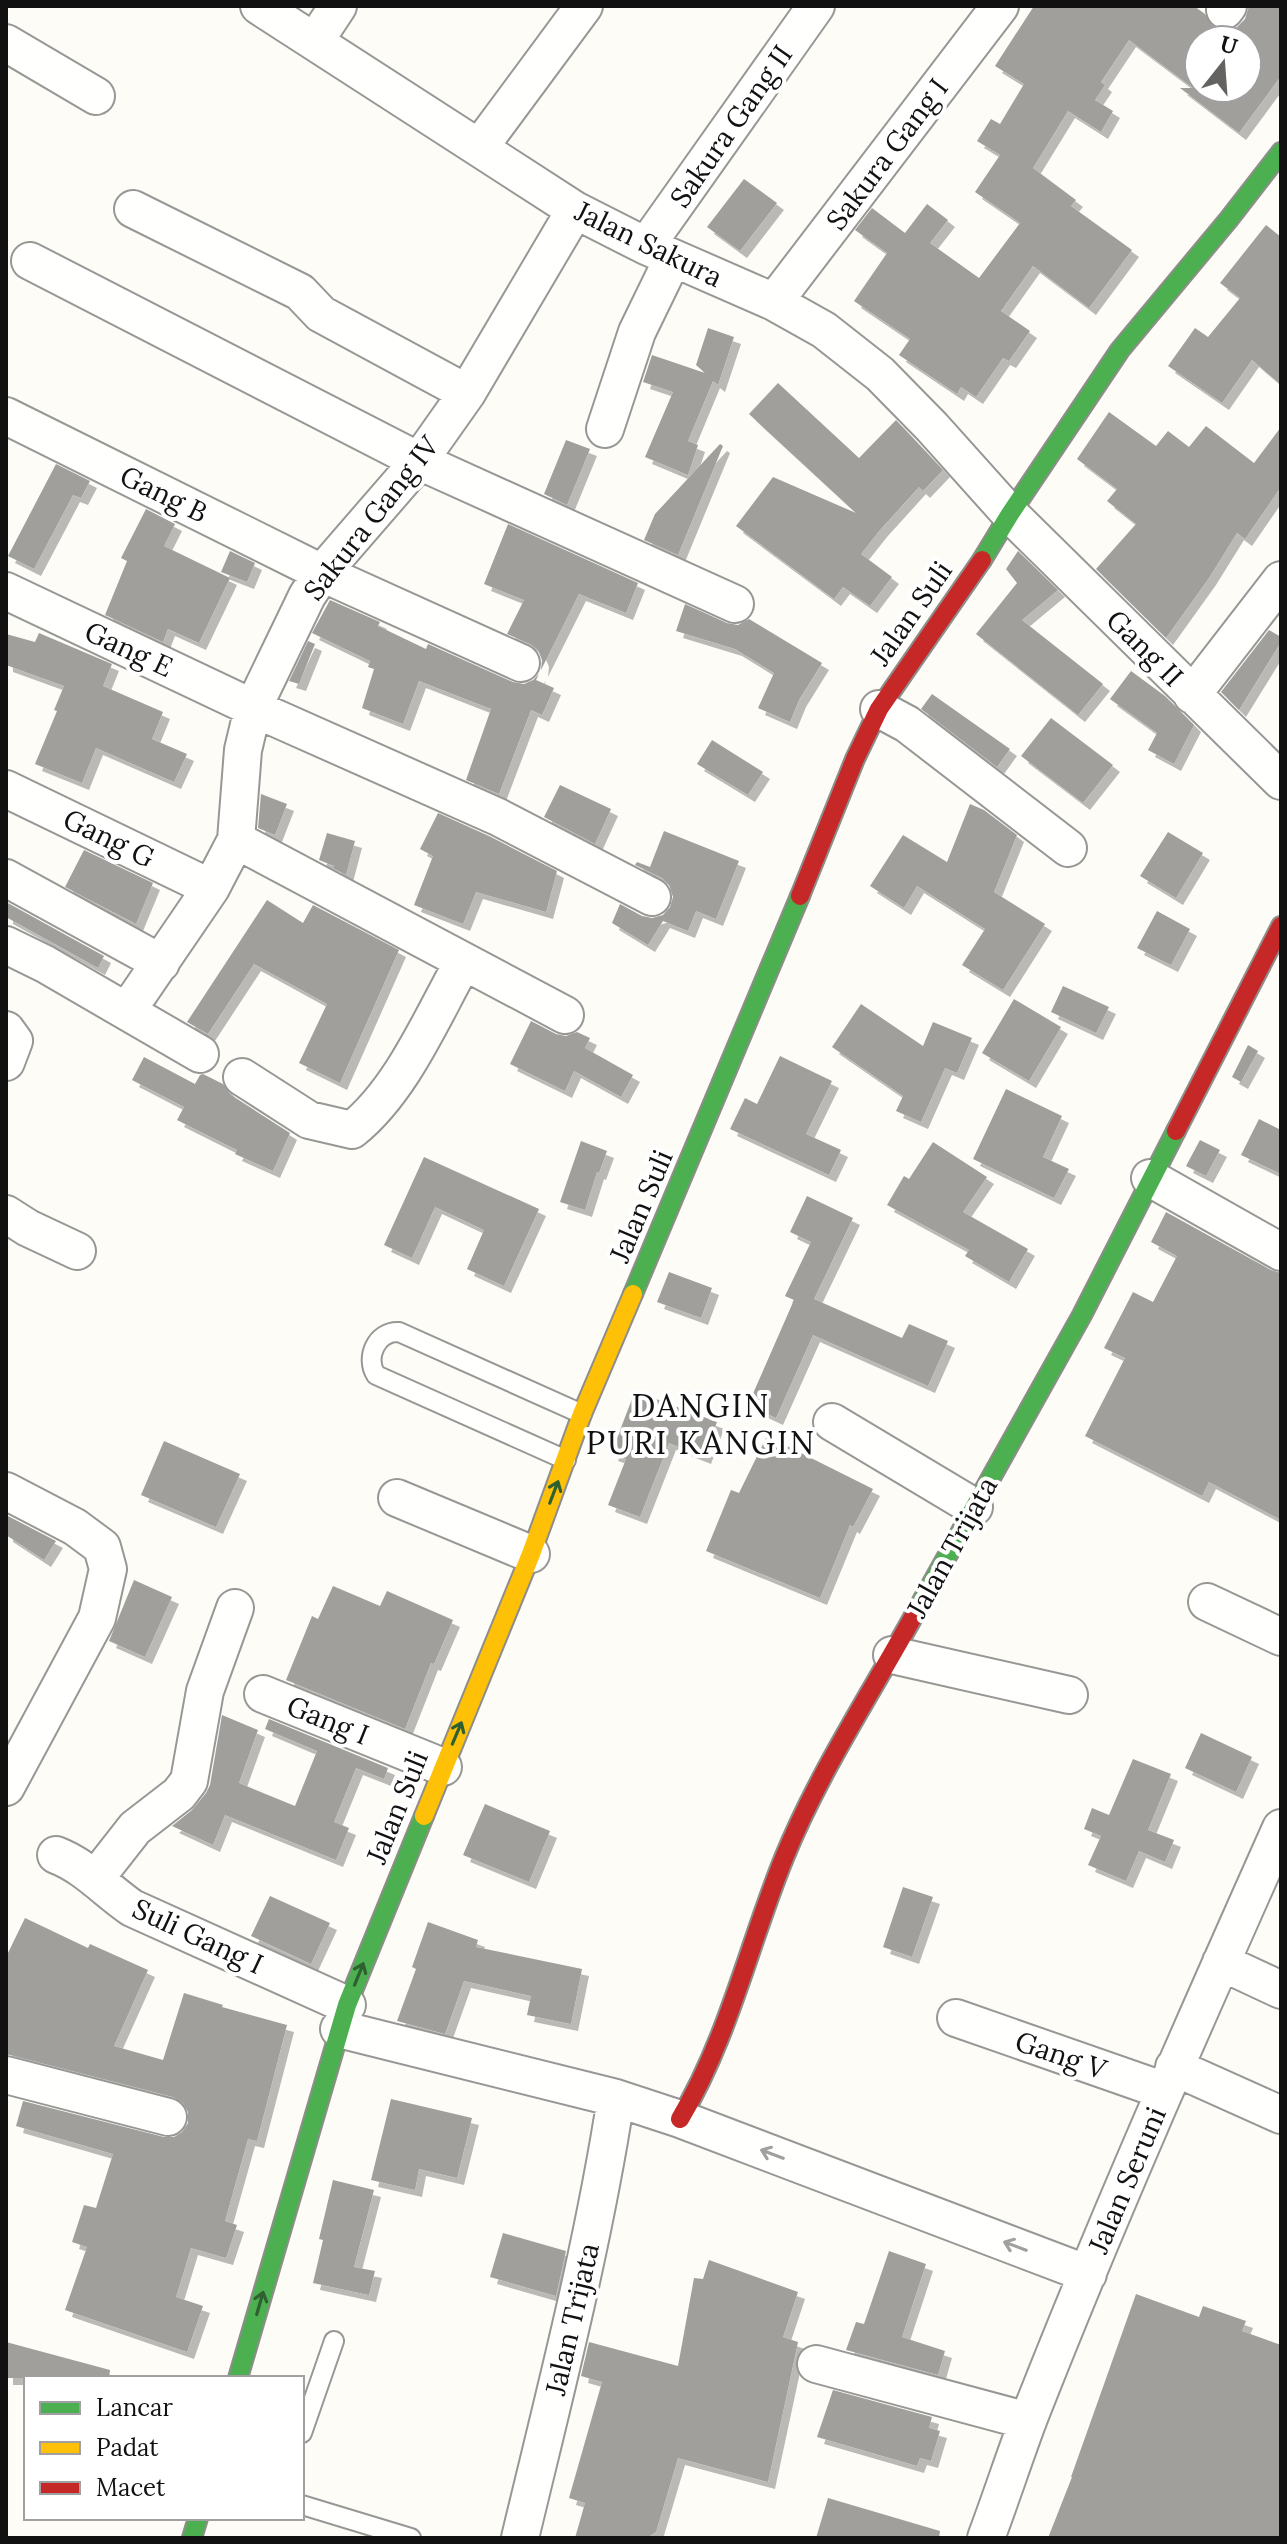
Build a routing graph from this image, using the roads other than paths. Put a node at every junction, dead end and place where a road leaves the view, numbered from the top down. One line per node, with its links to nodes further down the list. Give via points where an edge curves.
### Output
1 (259, 6): 6 (street, Jalan Sakura)
2 (338, 6): 6 (street)
3 (584, 6): 9 (street)
4 (816, 6): 13 (street, Sakura Gang II)
5 (1000, 6): 15 (street, Sakura Gang I)
6 (315, 41): 9 (street, Jalan Sakura)
7 (6, 43): 8 (street)
8 (96, 96)
9 (479, 148): 12 (street, Jalan Sakura)
10 (1281, 152): 20 (main road, Jalan Suli, via 1120,350)
11 (133, 209): 16 (street, via 300,292 321,314)
12 (575, 210): 13 (street, Jalan Sakura); 16 (street, Sakura Gang IV)
13 (660, 252): 15 (street, Jalan Sakura); 18 (street, Sakura Gang II)
14 (30, 261): 19 (street)
15 (774, 302): 20 (street, Jalan Sakura, via 824,330 880,374)
16 (467, 393): 19 (street, Sakura Gang IV)
17 (6, 416): 21 (street, Gang B)
18 (605, 429)
19 (419, 461): 21 (street, Sakura Gang IV); 24 (street)
20 (1010, 514): 26 (street, Gang II); 28 (main road, Jalan Suli)
21 (322, 573): 25 (street, Gang B); 27 (street, Sakura Gang IV)
22 (1281, 580): 26 (street)
23 (6, 591): 27 (street, Gang E)
24 (735, 604)
25 (521, 663)
26 (1192, 695): 29 (street, Gang II)
27 (253, 708): 31 (street, Sakura Gang IV, via 243,750); 35 (street, Gang E, via 498,817)
28 (879, 709): 32 (street, via 907,724); 50 (main road, Jalan Suli)
29 (1281, 781)
30 (6, 789): 34 (street, Gang G)
31 (236, 840): 34 (street, Sakura Gang IV); 38 (street)
32 (1068, 848)
33 (6, 878): 39 (street)
34 (211, 888): 39 (street, Sakura Gang IV)
35 (652, 897)
36 (1280, 931): 46 (main road, Jalan Trijata)
37 (6, 945): 40 (street)
38 (463, 962): 41 (street); 45 (street, via 399,1075 352,1130 309,1120)
39 (161, 963): 40 (street, Sakura Gang IV)
40 (127, 1011): 43 (street)
41 (565, 1015)
42 (6, 1030): 44 (street, via 14,1041)
43 (200, 1054)
44 (6, 1062)
45 (242, 1077)
46 (1150, 1178): 49 (street); 55 (main road, Jalan Trijata, via 1082,1315)
47 (6, 1214): 48 (street)
48 (77, 1251)
49 (1281, 1252)
50 (582, 1414): 52 (main road, Jalan Suli); 52 (lane, via 399,1332 383,1335 373,1352 376,1375)
51 (832, 1422): 55 (street)
52 (566, 1460): 56 (main road, Jalan Suli, one-way to 52)
53 (6, 1491): 64 (street, via 102,1547 108,1569 97,1618)
54 (397, 1498): 56 (street)
55 (974, 1507): 60 (main road, Jalan Trijata)
56 (531, 1554): 63 (main road, Jalan Suli, one-way to 56)
57 (1207, 1602): 59 (street)
58 (235, 1608): 67 (street, via 205,1691 189,1781 135,1828)
59 (1281, 1637)
60 (892, 1655): 62 (street); 77 (main road, Jalan Trijata, via 840,1741 785,1856 708,2065)
61 (263, 1694): 63 (street, Gang I)
62 (1069, 1695)
63 (443, 1767): 70 (main road, Jalan Suli, one-way to 63)
64 (6, 1787)
65 (1281, 1828): 68 (street, Jalan Seruni)
66 (56, 1855): 67 (street, Suli Gang I)
67 (95, 1879): 70 (street, Suli Gang I, via 132,1908)
68 (1221, 1962): 69 (street); 73 (street, Jalan Seruni)
69 (1281, 1990)
70 (343, 2017): 74 (street); 81 (main road, Jalan Suli, one-way to 70)
71 (956, 2018): 73 (street, Gang V)
72 (6, 2075): 76 (street)
73 (1169, 2079): 75 (street, Gang V); 78 (street, Jalan Seruni)
74 (616, 2098): 77 (street); 86 (street, Jalan Trijata, via 583,2281)
75 (1281, 2115)
76 (168, 2117)
77 (680, 2119): 78 (street, one-way to 77)
78 (1088, 2274): 82 (street, Jalan Seruni)
79 (334, 2341): 83 (lane)
80 (816, 2364): 82 (street)
81 (239, 2376)
82 (1028, 2421): 87 (street, Jalan Seruni)
83 (304, 2427)
84 (304, 2506): 85 (lane)
85 (411, 2538)
86 (520, 2538)
87 (986, 2538)

